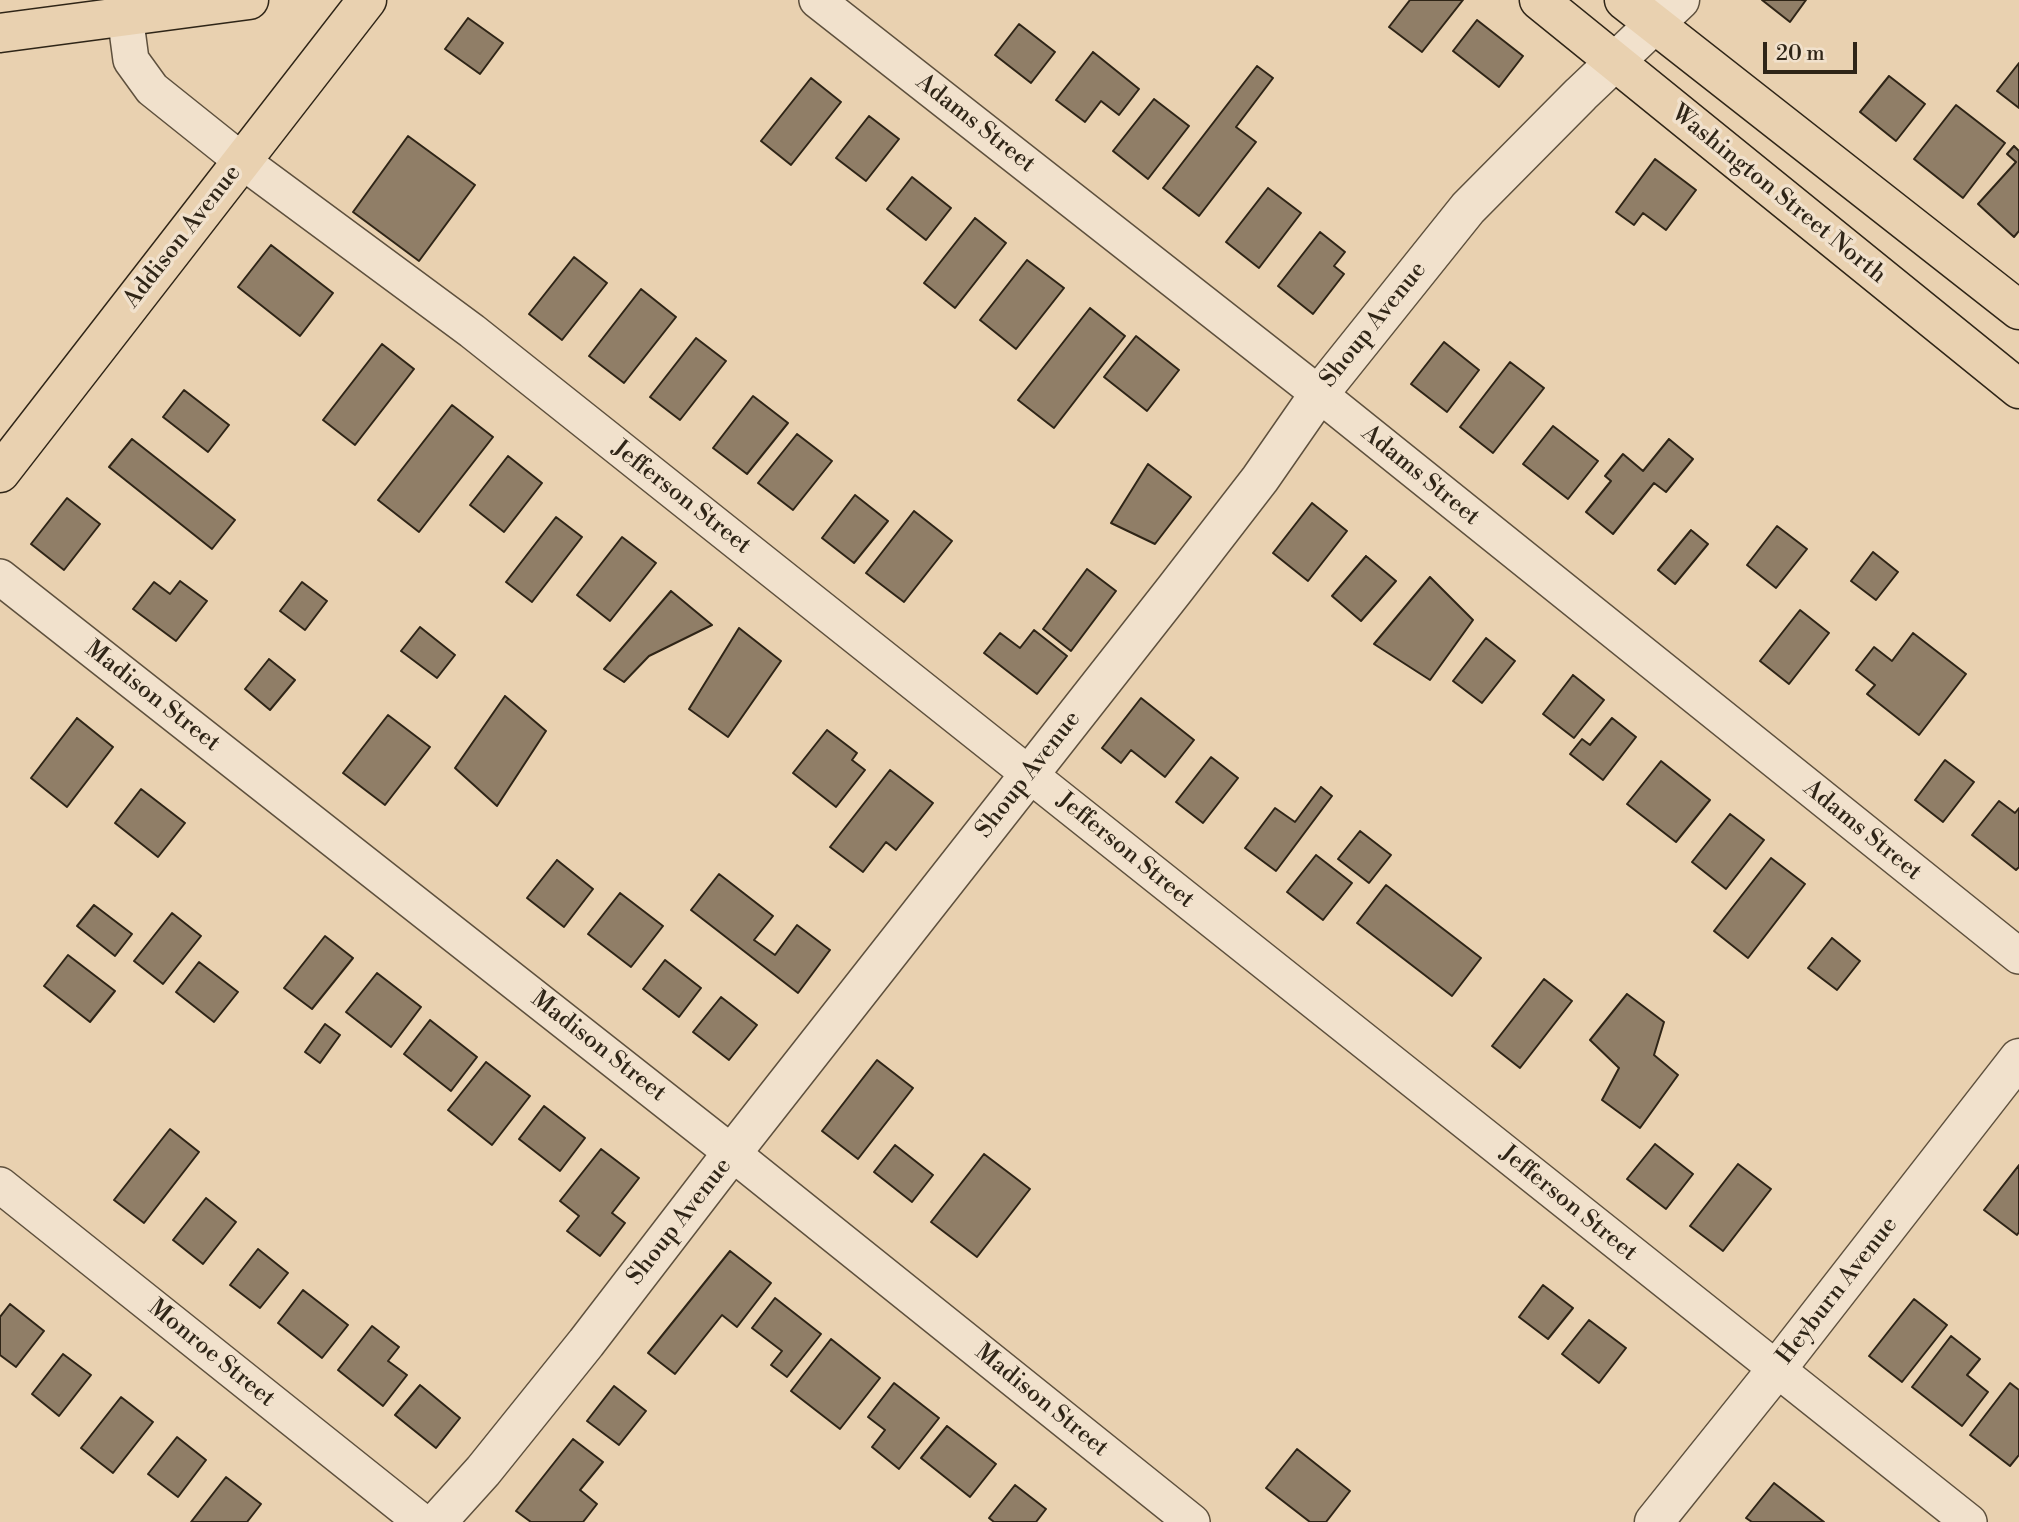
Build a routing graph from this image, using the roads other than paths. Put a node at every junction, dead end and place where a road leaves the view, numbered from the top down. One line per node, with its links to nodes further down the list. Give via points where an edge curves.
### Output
1 (249, 0): 6 (main road)
2 (367, 0): 9 (main road, Addison Avenue)
3 (817, 0): 12 (street, Adams Street)
4 (1539, 0): 7 (main road, Washington Street North)
5 (1624, 0): 7 (main road, Washington Street North)
6 (124, 9): 8 (main road); 9 (street, Jefferson Street, via 131,60 140,76)
7 (1646, 32): 10 (main road, Washington Street North); 11 (main road, Washington Street North); 12 (street, Shoup Avenue, via 1468,208)
8 (0, 33)
9 (242, 161): 13 (main road, Addison Avenue); 15 (street, Jefferson Street, via 472,331)
10 (2019, 310)
11 (2019, 389)
12 (1319, 394): 15 (street, Shoup Avenue, via 1252,490); 16 (street, Adams Street)
13 (0, 473)
14 (0, 577): 18 (street, Madison Street)
15 (1029, 775): 18 (street, Shoup Avenue); 20 (street, Jefferson Street)
16 (2019, 957)
17 (2019, 1058): 20 (street, Heyburn Avenue)
18 (732, 1153): 22 (street, Shoup Avenue, via 586,1343); 23 (street, Madison Street)
19 (0, 1185): 21 (street, Monroe Street)
20 (1776, 1370): 24 (street, Heyburn Avenue); 25 (street, Jefferson Street)
21 (422, 1522)
22 (437, 1522)
23 (1192, 1522)
24 (1654, 1522)
25 (1969, 1522)

